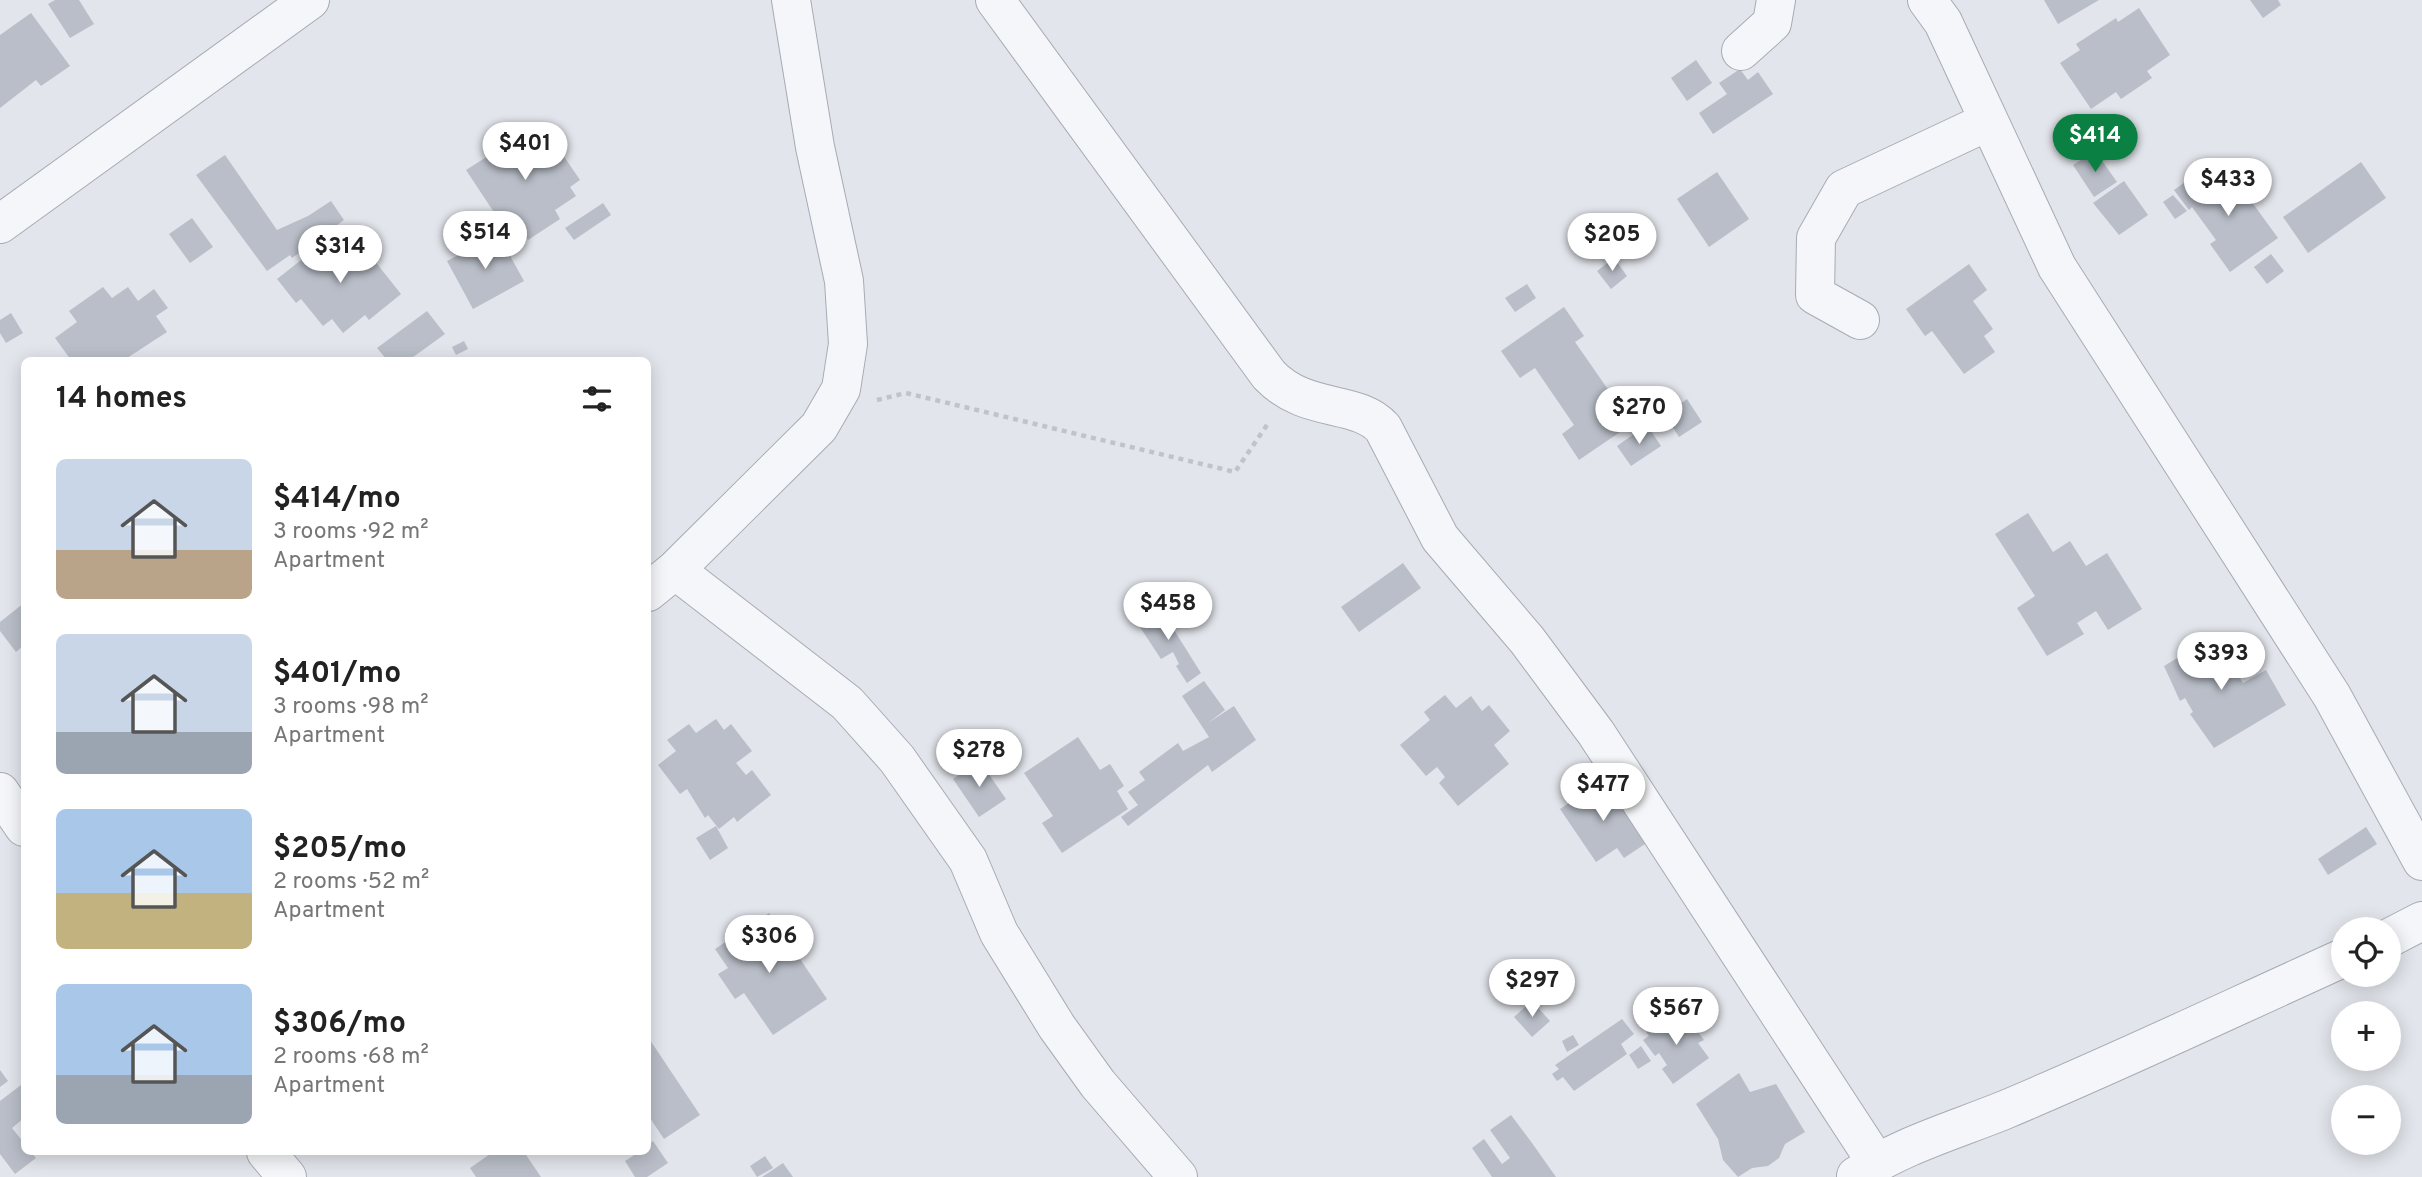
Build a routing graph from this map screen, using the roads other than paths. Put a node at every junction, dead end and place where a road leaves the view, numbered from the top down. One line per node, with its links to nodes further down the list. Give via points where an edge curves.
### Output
1 (310, 0): 8 (street)
2 (791, 0): 10 (street, via 815,148 844,281 848,323 841,389 829,413)
3 (995, 0): 14 (street, via 1269,375 1289,392 1368,415 1383,428 1440,538 1590,723)
4 (1776, 0): 6 (street, via 1772,23)
5 (1927, 0): 7 (street, via 1943,23)
6 (1741, 51)
7 (1989, 121): 9 (street, via 1844,189 1816,238 1815,295); 11 (street, via 2057,267 2332,696)
8 (0, 224)
9 (1860, 320)
10 (661, 581): 16 (street, via 848,703 897,760 968,860 999,933 1057,1027 1098,1084)
11 (2422, 861)
12 (2331, 963): 14 (street)
13 (269, 1155): 15 (street)
14 (1865, 1170)
15 (287, 1177)
16 (1178, 1177)

